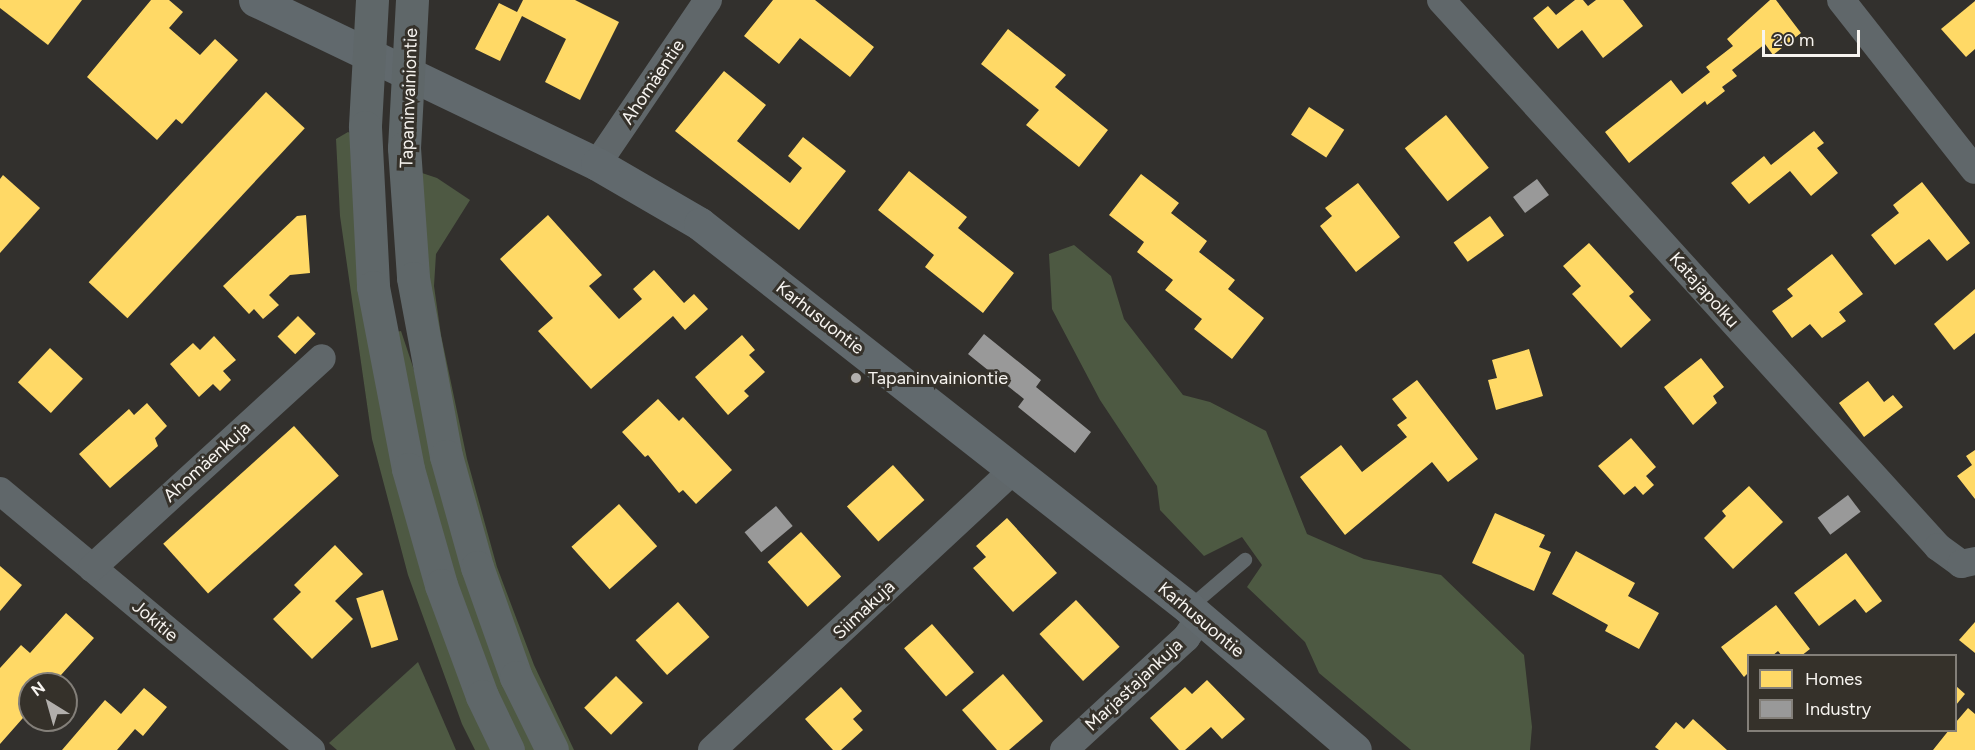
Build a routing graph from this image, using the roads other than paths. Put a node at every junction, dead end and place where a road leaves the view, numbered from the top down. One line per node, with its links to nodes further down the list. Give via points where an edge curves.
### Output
1 (255, 0): 7 (street, Karhusuontie)
2 (372, 0): 7 (main road)
3 (412, 0): 8 (main road, Tapaninvainiontie)
4 (708, 0): 9 (street, Ahomäentie)
5 (1442, 0): 15 (street, Katajapolku, via 1938,547 1961,564)
6 (1841, 0): 10 (street)
7 (367, 54): 8 (street, Karhusuontie); 19 (main road, via 365,127 373,287 408,469 441,585 482,696)
8 (409, 75): 9 (street, Karhusuontie); 20 (main road, Tapaninvainiontie, via 404,148 413,278 446,456 477,567 516,677)
9 (597, 164): 12 (street, Karhusuontie, via 700,224)
10 (1975, 170)
11 (322, 358): 16 (street, Ahomäenkuja)
12 (1014, 469): 17 (street, Karhusuontie); 21 (street, Siimakuja)
13 (0, 491): 16 (street, Jokitie)
14 (1245, 560): 17 (lane)
15 (1975, 561)
16 (92, 568): 18 (street, Jokitie)
17 (1195, 613): 22 (street, Marjastajankuja, via 1186,638); 23 (street, Karhusuontie)
18 (311, 750)
19 (508, 750)
20 (552, 750)
21 (712, 750)
22 (1064, 750)
23 (1355, 750)

